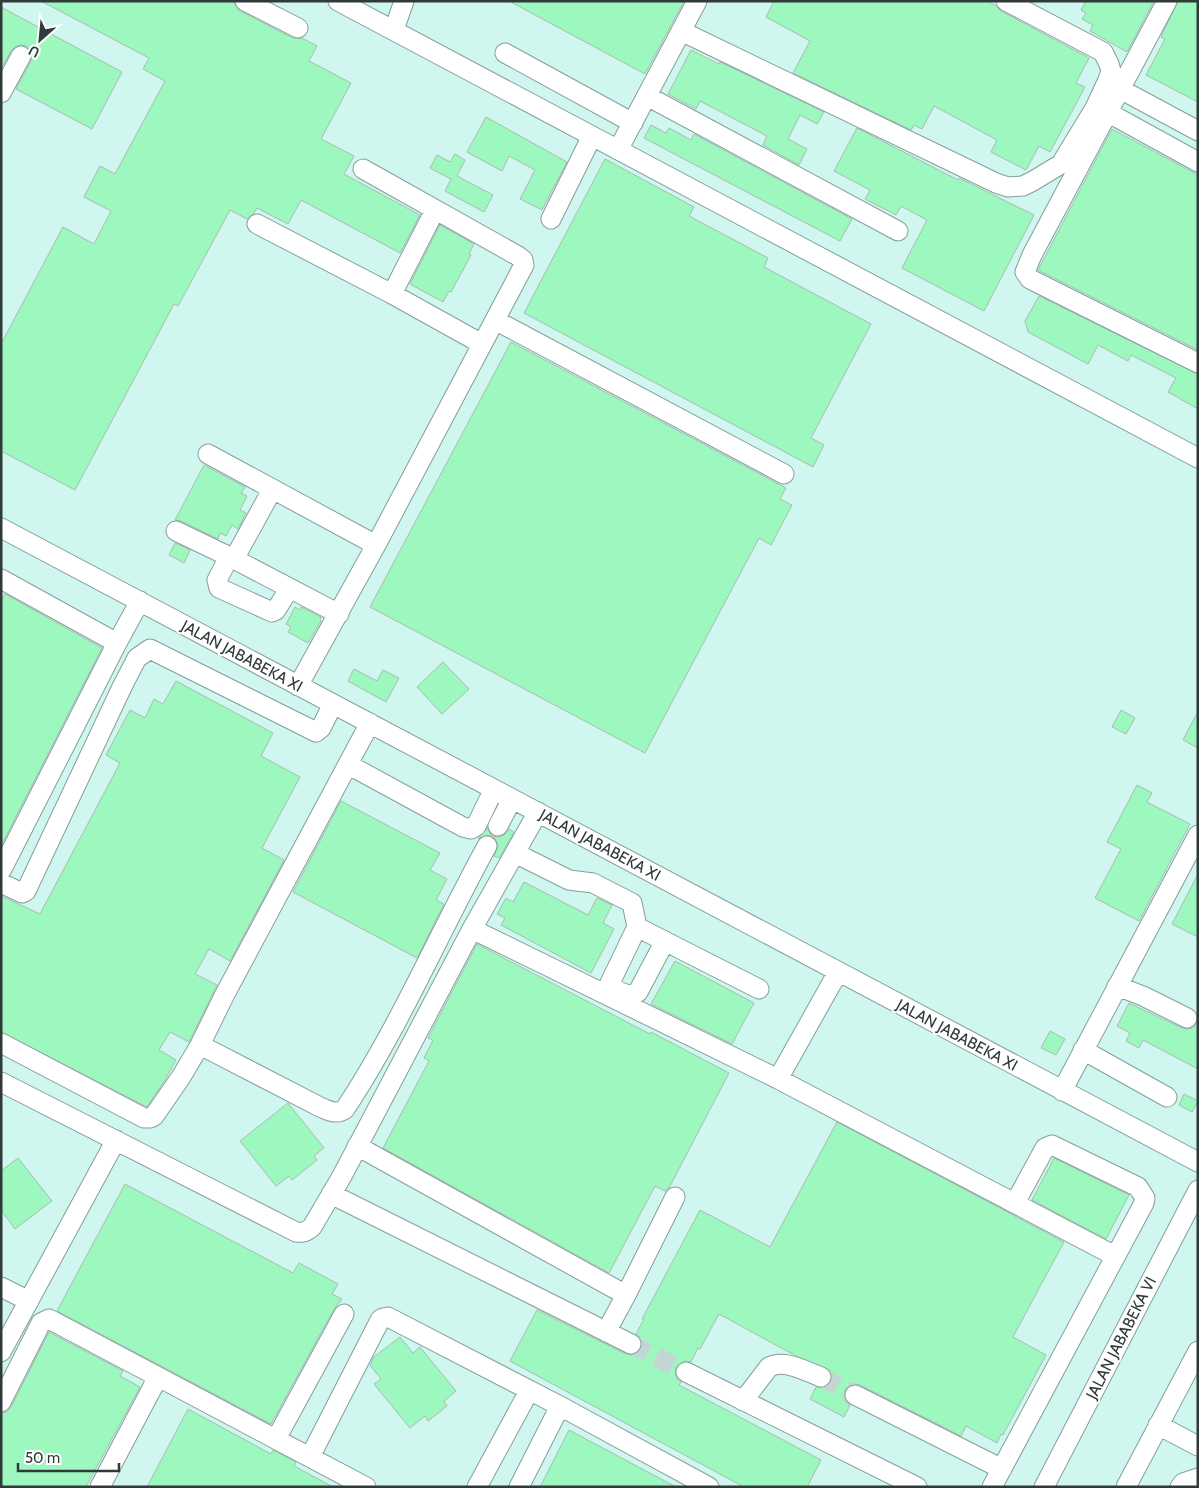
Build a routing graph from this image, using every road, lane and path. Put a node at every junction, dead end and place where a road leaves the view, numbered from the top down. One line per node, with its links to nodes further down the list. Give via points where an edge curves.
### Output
1 (245, 1): 7 (street)
2 (339, 1): 8 (street)
3 (404, 1): 8 (street)
4 (697, 1): 9 (street)
5 (1006, 1): 9 (street, via 1103,52 1108,58 1110,71 1095,108 1062,164 1016,187 996,183)
6 (1167, 1): 12 (street)
7 (298, 28)
8 (394, 30): 18 (street)
9 (681, 31): 14 (street)
10 (505, 53): 16 (street)
11 (21, 56): 13 (street)
12 (1120, 89): 15 (street); 17 (street)
13 (1, 93)
14 (646, 96): 16 (street); 25 (street)
15 (1107, 112): 20 (street); 29 (street, via 1032,255 1026,275)
16 (634, 123): 19 (street)
17 (1198, 130)
18 (592, 136): 19 (street); 23 (street)
19 (618, 150): 31 (street)
20 (1198, 162)
21 (363, 169): 22 (street)
22 (435, 210): 26 (street); 27 (street, via 523,260 524,265)
23 (551, 219)
24 (257, 224): 26 (street)
25 (898, 232)
26 (392, 294): 28 (street)
27 (495, 320): 28 (street); 32 (street)
28 (482, 344): 36 (street)
29 (1198, 363)
30 (208, 454): 33 (street)
31 (1198, 458)
32 (784, 474)
33 (272, 490): 36 (street); 37 (street)
34 (1, 528): 40 (street, JALAN JABABEKA XI)
35 (176, 531): 37 (street)
36 (376, 545): 41 (street)
37 (232, 558): 39 (street); 39 (street, via 217,580 219,588 272,612)
38 (1, 579): 42 (street)
39 (289, 589): 41 (street)
40 (140, 602): 42 (street); 43 (street, JALAN JABABEKA XI)
41 (339, 614): 43 (street)
42 (117, 644): 54 (street)
43 (298, 686): 44 (street, JALAN JABABEKA XI)
44 (333, 704): 45 (street, JALAN JABABEKA XI); 55 (street, via 316,732 150,649 137,658 122,687 26,891 22,893)
45 (370, 723): 46 (street); 47 (street, JALAN JABABEKA XI)
46 (348, 765): 47 (street, via 470,829 476,826); 64 (street)
47 (494, 789): 48 (street, JALAN JABABEKA XI)
48 (512, 799): 49 (street, JALAN JABABEKA XI); 50 (street)
49 (538, 812): 53 (street); 59 (street, JALAN JABABEKA XI)
50 (498, 826)
51 (1198, 835): 60 (street)
52 (488, 846): 64 (street, via 372,1066 345,1109 335,1112 322,1108)
53 (515, 853): 56 (street, via 569,880 593,882 632,903); 57 (street)
54 (1, 871)
55 (1, 883)
56 (637, 927): 58 (street); 58 (street, via 610,983 617,990 629,995 638,992)
57 (472, 929): 66 (street); 71 (street)
58 (665, 941): 61 (street)
59 (838, 972): 66 (street); 68 (street, JALAN JABABEKA XI)
60 (1117, 986): 62 (street); 65 (street)
61 (759, 989)
62 (1187, 1018)
63 (1, 1044): 64 (street, via 146,1119 159,1111)
64 (200, 1045)
65 (1083, 1050): 68 (street); 69 (street)
66 (778, 1079): 76 (street)
67 (1, 1082): 70 (street)
68 (1062, 1090): 72 (street, JALAN JABABEKA XI)
69 (1167, 1097)
70 (116, 1140): 74 (street, via 296,1232 302,1233 312,1227); 80 (street)
71 (357, 1146): 74 (street); 79 (street)
72 (1198, 1162)
73 (1198, 1190): 107 (street, JALAN JABABEKA VI)
74 (331, 1194): 82 (street)
75 (675, 1197): 79 (street)
76 (1015, 1203): 77 (street); 77 (street, via 1048,1146 1138,1187 1145,1198 1144,1203)
77 (1115, 1256): 98 (street)
78 (1, 1287): 80 (street)
79 (626, 1295): 82 (street)
80 (29, 1301): 85 (street)
81 (344, 1314): 95 (street)
82 (606, 1332): 83 (street)
83 (631, 1344)
84 (1198, 1351): 94 (street)
85 (1, 1352)
86 (686, 1372): 91 (street)
87 (158, 1377): 92 (street, via 49,1319 41,1323); 95 (street); 100 (street)
88 (821, 1377): 91 (street, via 776,1364 769,1367)
89 (529, 1391): 93 (street); 97 (street, via 383,1318); 102 (street)
90 (855, 1395): 98 (street)
91 (743, 1400): 105 (street)
92 (1, 1402)
93 (560, 1406): 103 (street); 104 (street)
94 (1158, 1425): 96 (street); 108 (street)
95 (276, 1439): 97 (street)
96 (1198, 1446)
97 (310, 1457): 101 (street)
98 (1002, 1469): 106 (street)
99 (1198, 1478): 109 (street)
100 (100, 1487)
101 (366, 1487)
102 (477, 1487)
103 (518, 1487)
104 (710, 1487)
105 (917, 1487)
106 (992, 1487)
107 (1044, 1487)
108 (1126, 1487)
109 (1180, 1487)

